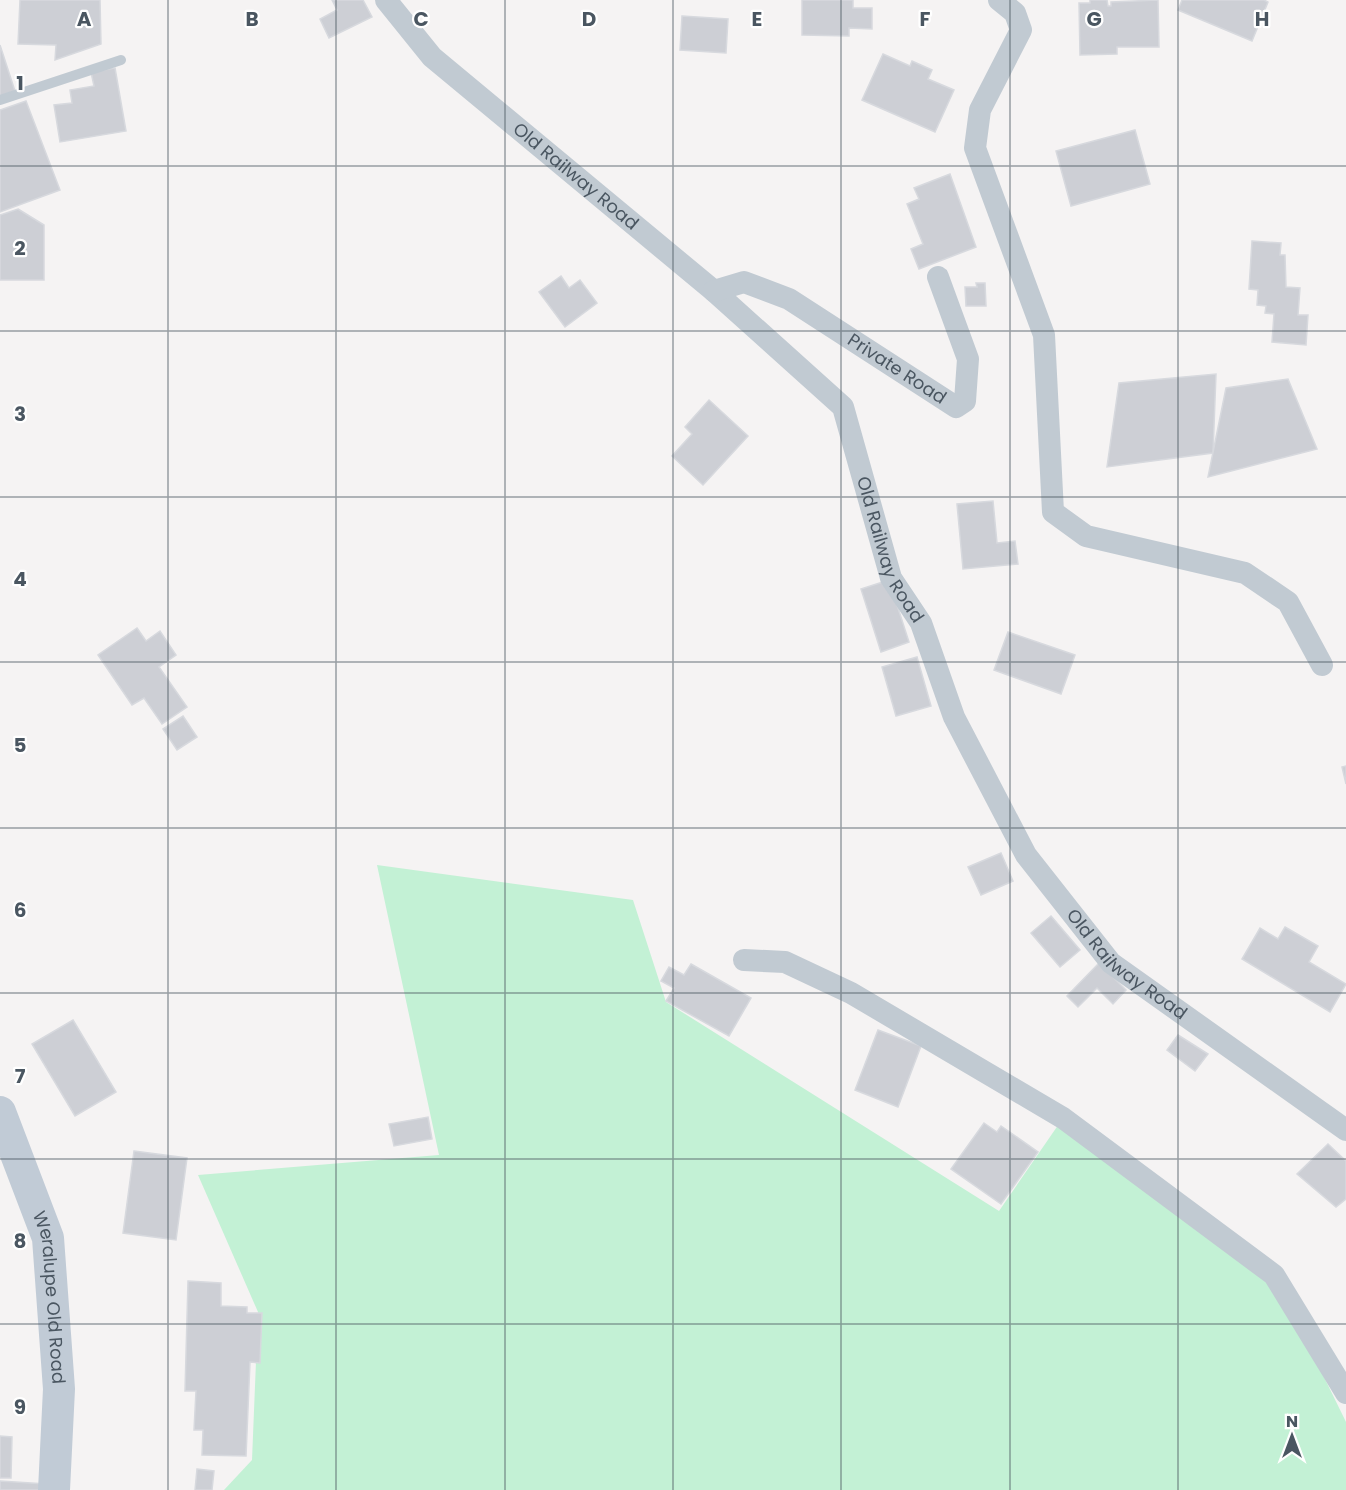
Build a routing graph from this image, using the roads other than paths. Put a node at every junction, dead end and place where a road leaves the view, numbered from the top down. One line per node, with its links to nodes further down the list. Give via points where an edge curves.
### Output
1 (386, 0): 6 (street, Old Railway Road, via 432,57)
2 (999, 0): 7 (street, via 1015,13 1021,30 980,110 975,148 1044,335 1053,512 1086,536 1245,573 1288,602)
3 (122, 60): 4 (lane)
4 (0, 100)
5 (938, 277): 6 (street, Private Road, via 968,359 965,401 957,406 789,299 744,282)
6 (714, 291): 10 (street, Old Railway Road, via 843,407 891,578 921,623 954,717 1026,855 1111,963)
7 (1322, 665)
8 (744, 960): 11 (street, via 785,962 851,993 1063,1118 1274,1275)
9 (0, 1112): 12 (street, Weralupe Old Road, via 48,1238 59,1389)
10 (1346, 1130)
11 (1346, 1393)
12 (54, 1490)

